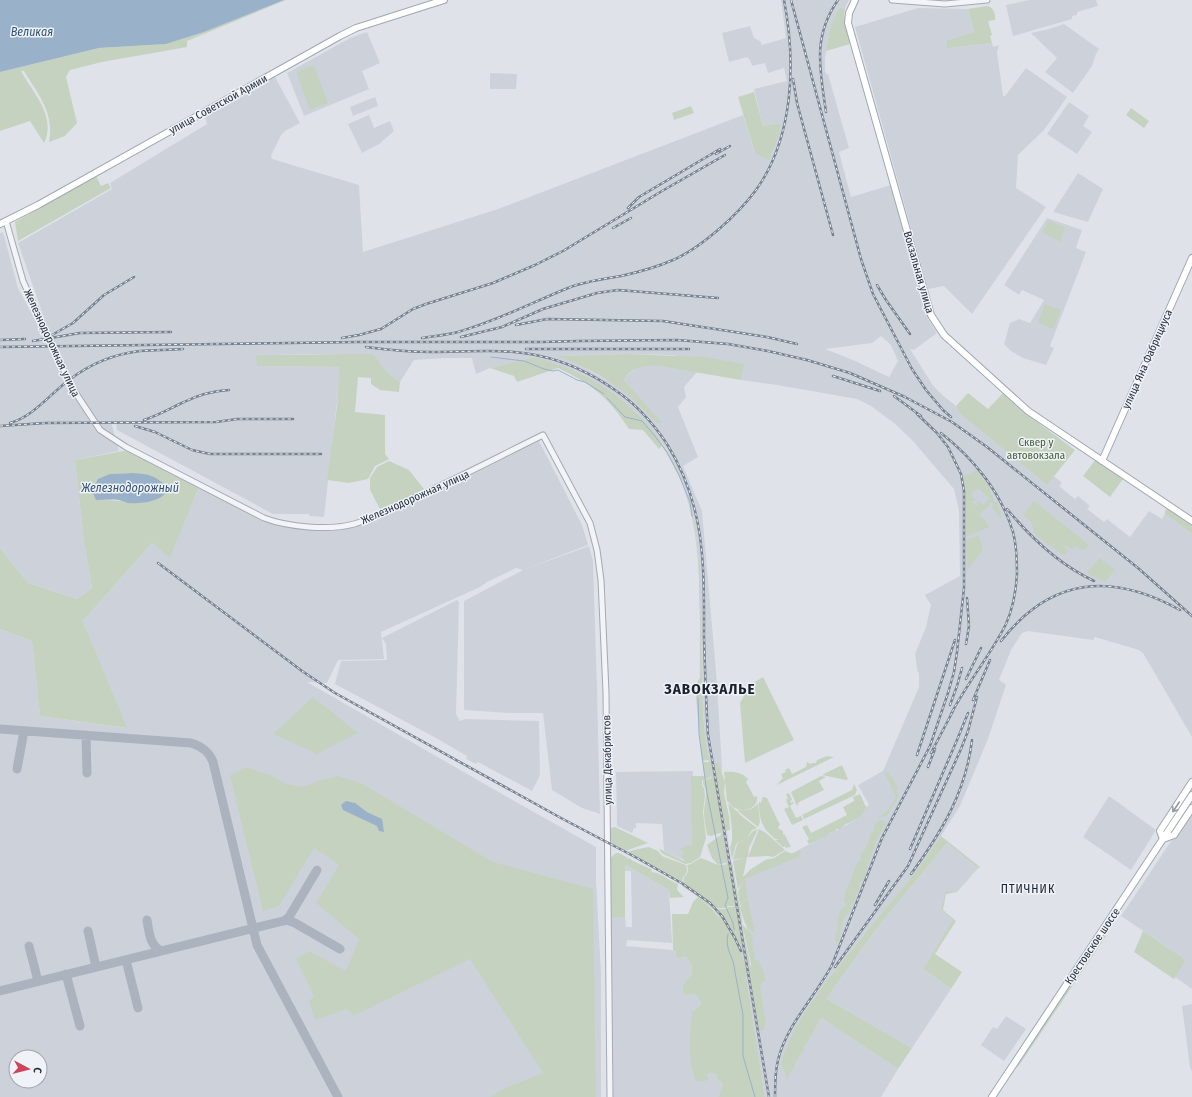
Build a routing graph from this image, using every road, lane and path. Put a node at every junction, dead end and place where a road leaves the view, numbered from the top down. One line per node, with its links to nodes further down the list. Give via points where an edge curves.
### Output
1 (444, 0): 5 (main road, улица Советской Армии, via 356,28 340,36)
2 (855, 0): 9 (main road, Вокзальная улица, via 848,23 933,319 944,335 1028,411)
3 (892, 0): 4 (street, via 954,4)
4 (987, 0)
5 (6, 221): 6 (main road, улица Советской Армии); 8 (street, Железнодорожная улица, via 23,281 71,386 100,430 274,522 334,527 353,524 447,483)
6 (0, 224)
7 (1192, 258): 9 (main road, улица Яна Фабрициуса)
8 (544, 435): 15 (street, улица Декабристов, via 590,523 600,572 606,692)
9 (1102, 461): 10 (main road, Вокзальная улица)
10 (1192, 521)
11 (1192, 782): 14 (main road, one-way to 14, via 1160,831)
12 (1192, 795): 14 (main road, Крестовское шоссе)
13 (1192, 808): 14 (main road, via 1174,835)
14 (1163, 839): 16 (main road, Крестовское шоссе)
15 (610, 1097)
16 (992, 1097)

